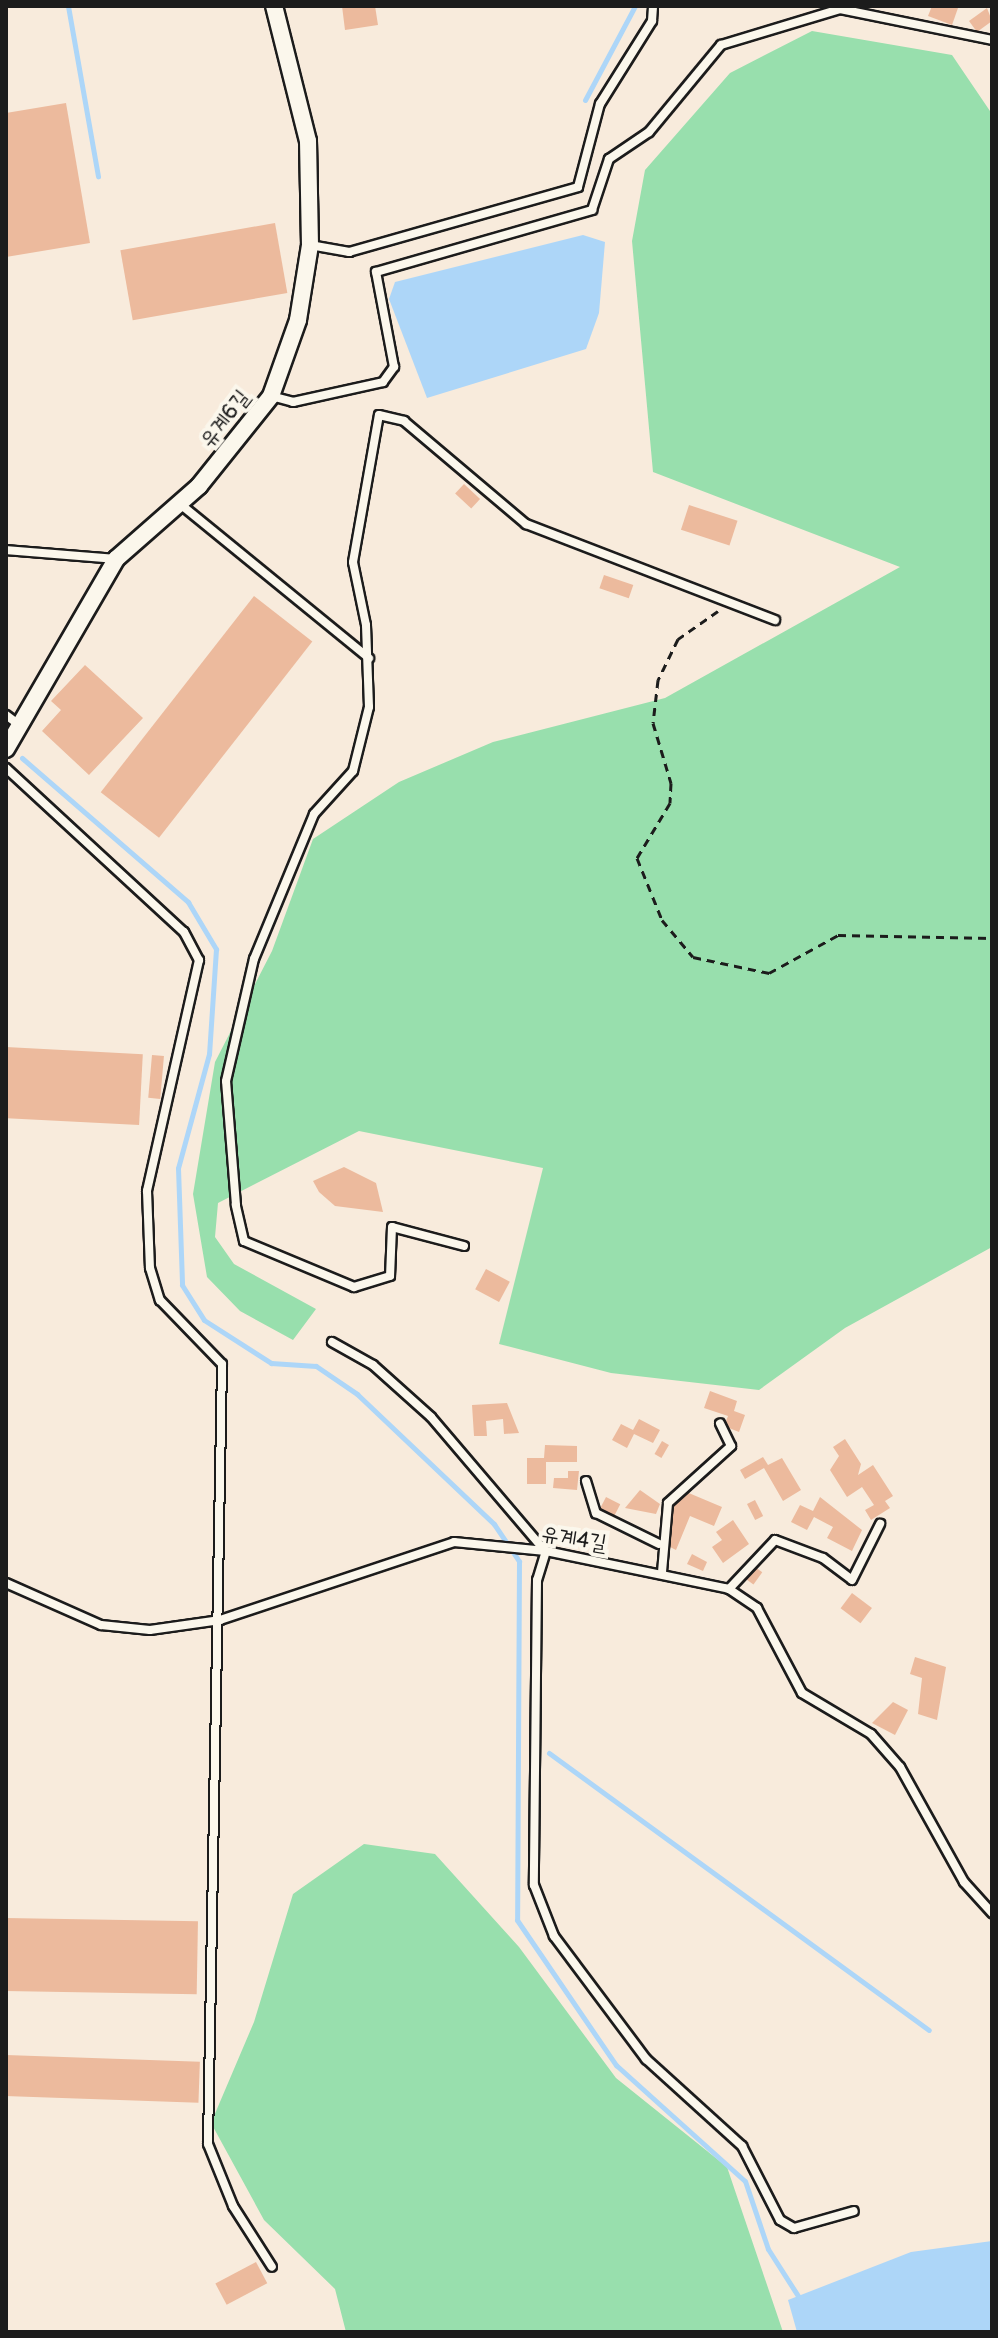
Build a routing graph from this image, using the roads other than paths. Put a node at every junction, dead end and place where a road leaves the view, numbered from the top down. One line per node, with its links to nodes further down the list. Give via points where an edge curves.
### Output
1 (274, 6): 4 (street, 유계6길, via 308,141)
2 (653, 6): 4 (lane, via 652,21 600,104 578,187 349,252)
3 (992, 40): 5 (lane, via 840,9 721,45 649,132 609,159 592,210 376,272 394,367 383,382 293,402)
4 (310, 245): 5 (street, 유계6길, via 298,320)
5 (271, 396): 6 (street, 유계6길)
6 (180, 504): 8 (street, 유계6길); 10 (lane)
7 (6, 550): 8 (lane)
8 (116, 559): 11 (street, 유계6길)
9 (775, 620): 10 (lane, via 726,606 526,524 404,421 379,415 353,562)
10 (369, 658): 14 (lane, via 369,707 353,771 314,814 254,959 226,1081 236,1205 244,1241 354,1287 390,1276 392,1227)
11 (12, 719): 12 (street, 유계6길)
12 (6, 749)
13 (6, 768): 24 (lane, via 184,932 199,960 147,1191 150,1268 160,1300 222,1364)
14 (464, 1246)
15 (332, 1342): 20 (lane, via 373,1365 431,1417)
16 (720, 1423): 19 (lane, via 731,1446 682,1484 668,1503)
17 (586, 1481): 19 (lane, via 596,1513)
18 (880, 1524): 23 (lane, via 852,1580 823,1558 775,1540)
19 (659, 1544): 21 (lane)
20 (546, 1551): 21 (lane, 유계4길); 24 (lane, 유계4길, via 454,1542); 26 (lane, via 537,1580 534,1885 554,1936 646,2059 742,2146 780,2220 794,2228)
21 (662, 1572): 23 (lane, 유계4길)
22 (6, 1583): 24 (lane, 유계4길, via 101,1625 150,1630)
23 (729, 1589): 25 (lane, 유계4길, via 757,1608 802,1693 871,1734 900,1767 964,1882)
24 (220, 1620): 27 (lane, via 208,2144 233,2206)
25 (992, 1913)
26 (854, 2211)
27 (272, 2267)

